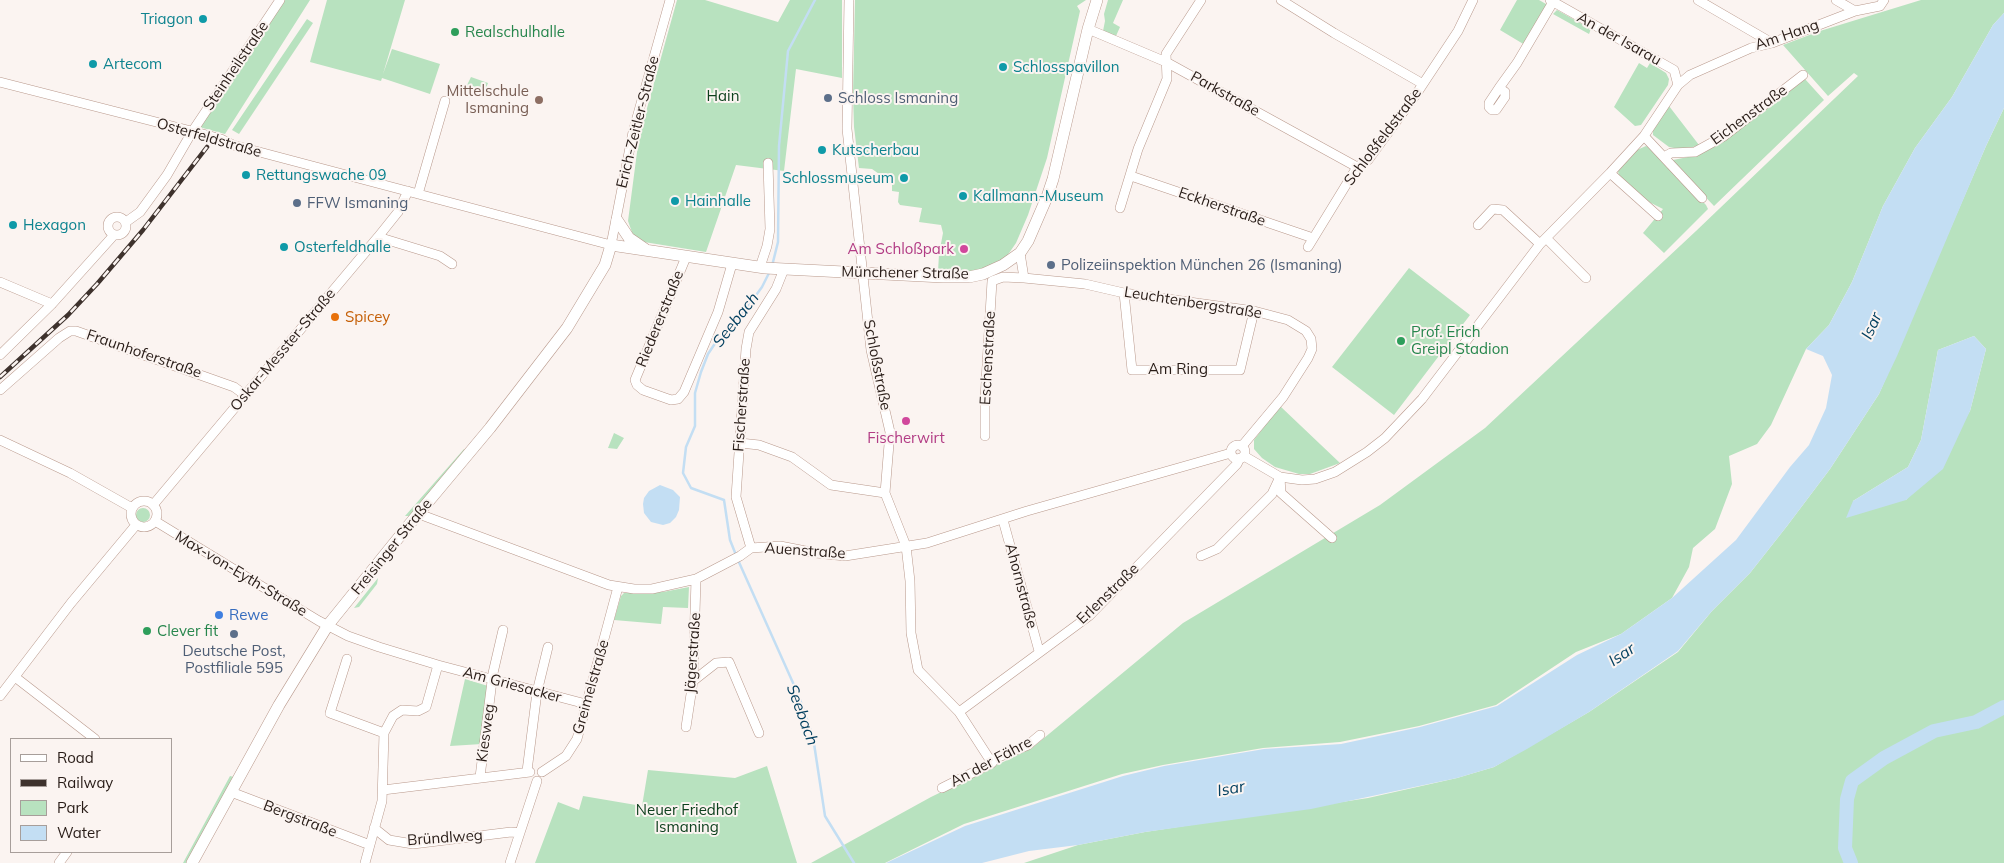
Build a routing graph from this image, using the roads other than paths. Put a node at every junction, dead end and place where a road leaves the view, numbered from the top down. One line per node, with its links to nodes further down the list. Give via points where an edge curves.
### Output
1 (280, 0): 24 (street, Steinheilstraße)
2 (670, 0): 36 (street, Erich-Zeitler-Straße, via 633,132)
3 (849, 0): 51 (street, Schloßstraße, via 847,129)
4 (1097, 0): 13 (main road, Münchener Straße)
5 (1201, 0): 15 (street, via 1166,54)
6 (1281, 0): 20 (street)
7 (1473, 0): 20 (street, Schloßfeldstraße, via 1458,31)
8 (1698, 0): 14 (street)
9 (1836, 0): 12 (street)
10 (1884, 0): 12 (street, Am Hang, via 1880,6)
11 (1552, 1): 16 (street, An der Isarau); 22 (street)
12 (1855, 11): 14 (street, Am Hang)
13 (1088, 30): 15 (street, Parkstraße); 46 (main road, Münchener Straße, via 1053,179 1033,233)
14 (1772, 43): 17 (street, Am Hang, via 1751,48)
15 (1166, 62): 28 (street, Parkstraße); 30 (street, via 1167,79)
16 (1674, 70): 17 (street); 21 (street, An der Isarau)
17 (1690, 75): 21 (street, Am Hang)
18 (1803, 75): 26 (street, Eichenstraße, via 1724,136 1695,152 1671,153)
19 (0, 82): 24 (street, Osterfeldstraße)
20 (1423, 84): 28 (street, Schloßfeldstraße, via 1368,160)
21 (1678, 86): 25 (street, Am Hang)
22 (1499, 88)
23 (445, 101): 32 (street)
24 (192, 132): 31 (street, Osterfeldstraße); 37 (street, Steinheilstraße, via 140,212)
25 (1644, 136): 26 (street); 29 (street, Am Hang)
26 (1664, 157): 33 (street)
27 (768, 163): 50 (street, Fischerstraße, via 770,229 767,246)
28 (1357, 167): 41 (street, Schloßfeldstraße)
29 (1610, 173): 35 (street); 42 (street, Am Hang)
30 (1130, 176): 34 (street); 41 (street, Eckherstraße)
31 (408, 191): 32 (street, Osterfeldstraße); 40 (street, Oskar-Messter-Straße, via 398,212)
32 (418, 194): 43 (street, Osterfeldstraße)
33 (1702, 198)
34 (1120, 208)
35 (1658, 216)
36 (617, 220): 43 (street, Erich-Zeitler-Straße); 45 (main road, via 629,238)
37 (126, 222): 39 (street, via 123,233); 39 (street, via 119,217 111,219 108,228)
38 (1478, 224): 42 (street, via 1492,209 1503,210)
39 (114, 235): 58 (street)
40 (378, 237): 48 (street, via 440,256); 62 (street, Oskar-Messter-Straße)
41 (1314, 238): 44 (street, Schloßfeldstraße)
42 (1543, 241): 54 (street); 69 (street, Am Hang, via 1432,388 1384,438 1335,472 1315,479)
43 (611, 245): 45 (main road, Münchener Straße); 73 (main road, Freisinger Straße, via 605,265 567,328)
44 (1308, 247)
45 (648, 251): 47 (main road, Münchener Straße)
46 (1020, 253): 52 (main road, Münchener Straße); 53 (street)
47 (686, 257): 49 (main road, Münchener Straße); 49 (street, Riedererstraße, via 635,380 643,390 670,400 678,399 684,392 718,312)
48 (452, 264)
49 (732, 264): 50 (main road, Münchener Straße)
50 (771, 268): 51 (main road, Münchener Straße); 65 (street, Fischerstraße, via 776,289 749,332)
51 (863, 272): 52 (main road, Münchener Straße, via 944,277); 70 (street, Schloßstraße, via 871,350 890,432)
52 (983, 274): 55 (street)
53 (1024, 278): 55 (street, via 1003,277); 57 (street, Leuchtenbergstraße, via 1085,284)
54 (1586, 278)
55 (992, 281): 63 (street, Eschenstraße)
56 (0, 282): 58 (street)
57 (1124, 293): 59 (street, Leuchtenbergstraße); 59 (street, Am Ring, via 1132,370 1240,370)
58 (52, 304): 60 (street)
59 (1254, 311): 66 (street, Leuchtenbergstraße, via 1288,320 1306,331 1312,349 1283,397)
60 (0, 354)
61 (0, 390): 62 (street, Fraunhoferstraße, via 59,338 76,331 234,386)
62 (245, 394): 71 (street, Oskar-Messter-Straße)
63 (985, 436)
64 (0, 440): 72 (street, via 70,473)
65 (740, 443): 70 (street, via 759,444 792,457 831,486); 79 (street, Fischerstraße, via 736,497)
66 (1242, 446): 67 (street, via 1233,446); 68 (street, via 1245,449)
67 (1231, 453): 68 (street, via 1235,458); 74 (street, Auenstraße)
68 (1242, 457): 69 (street); 86 (street, Erlenstraße, via 1089,616)
69 (1280, 477): 77 (street, via 1281,493); 80 (street, via 1272,494 1217,549)
70 (885, 493): 78 (street, Schloßstraße)
71 (153, 505): 72 (street, via 142,502); 75 (street)
72 (132, 508): 76 (street, via 132,519)
73 (419, 514): 82 (street, Auenstraße); 83 (main road, Freisinger Straße)
74 (1003, 520): 78 (street, Auenstraße, via 927,543); 86 (street, Ahornstraße)
75 (155, 521): 76 (street, via 145,527); 83 (street, Max-von-Eyth-Straße)
76 (136, 525): 89 (street)
77 (1332, 538)
78 (906, 546): 79 (street, Auenstraße, via 846,556 780,546); 95 (street, Schloßstraße, via 911,633 918,670)
79 (752, 548): 81 (street, Auenstraße)
80 (1201, 556)
81 (696, 579): 82 (street, Auenstraße, via 652,589); 91 (street, Jägerstraße)
82 (618, 587): 94 (street, Greimelstraße)
83 (328, 625): 88 (street, Am Griesacker, via 379,647); 108 (main road, Freisinger Straße)
84 (503, 630): 90 (street, Kiesweg)
85 (548, 647): 92 (street)
86 (1039, 651): 95 (street, Erlenstraße)
87 (347, 659): 97 (street, via 330,714)
88 (438, 665): 90 (street, Am Griesacker); 97 (street, via 426,707 418,711 402,710 393,716)
89 (15, 677): 93 (street); 100 (street)
90 (493, 679): 92 (street, Am Griesacker); 104 (street, Kiesweg)
91 (693, 681): 96 (street, Jägerstraße); 98 (street, via 716,663 729,662)
92 (537, 692): 94 (street, Am Griesacker); 102 (street)
93 (0, 696)
94 (586, 704): 103 (street, Greimelstraße, via 572,748)
95 (959, 712): 101 (street, Schloßstraße)
96 (686, 727)
97 (384, 733): 107 (street)
98 (759, 733)
99 (1040, 735): 101 (street, An der Fähre, via 1028,745)
100 (94, 738)
101 (992, 762): 106 (street, An der Fähre)
102 (528, 771): 103 (street, via 535,768); 104 (street); 105 (street, via 530,778)
103 (542, 772): 105 (street)
104 (480, 777): 107 (street)
105 (537, 781): 110 (street)
106 (942, 788)
107 (383, 790): 109 (street)
108 (231, 792): 111 (street, Bergstraße); 112 (main road, Freisinger Straße)
109 (374, 828): 110 (street, Bründlweg, via 389,840 413,844); 111 (street)
110 (520, 833): 114 (street)
111 (370, 845): 113 (street)
112 (192, 863)
113 (365, 863)
114 (510, 863)

